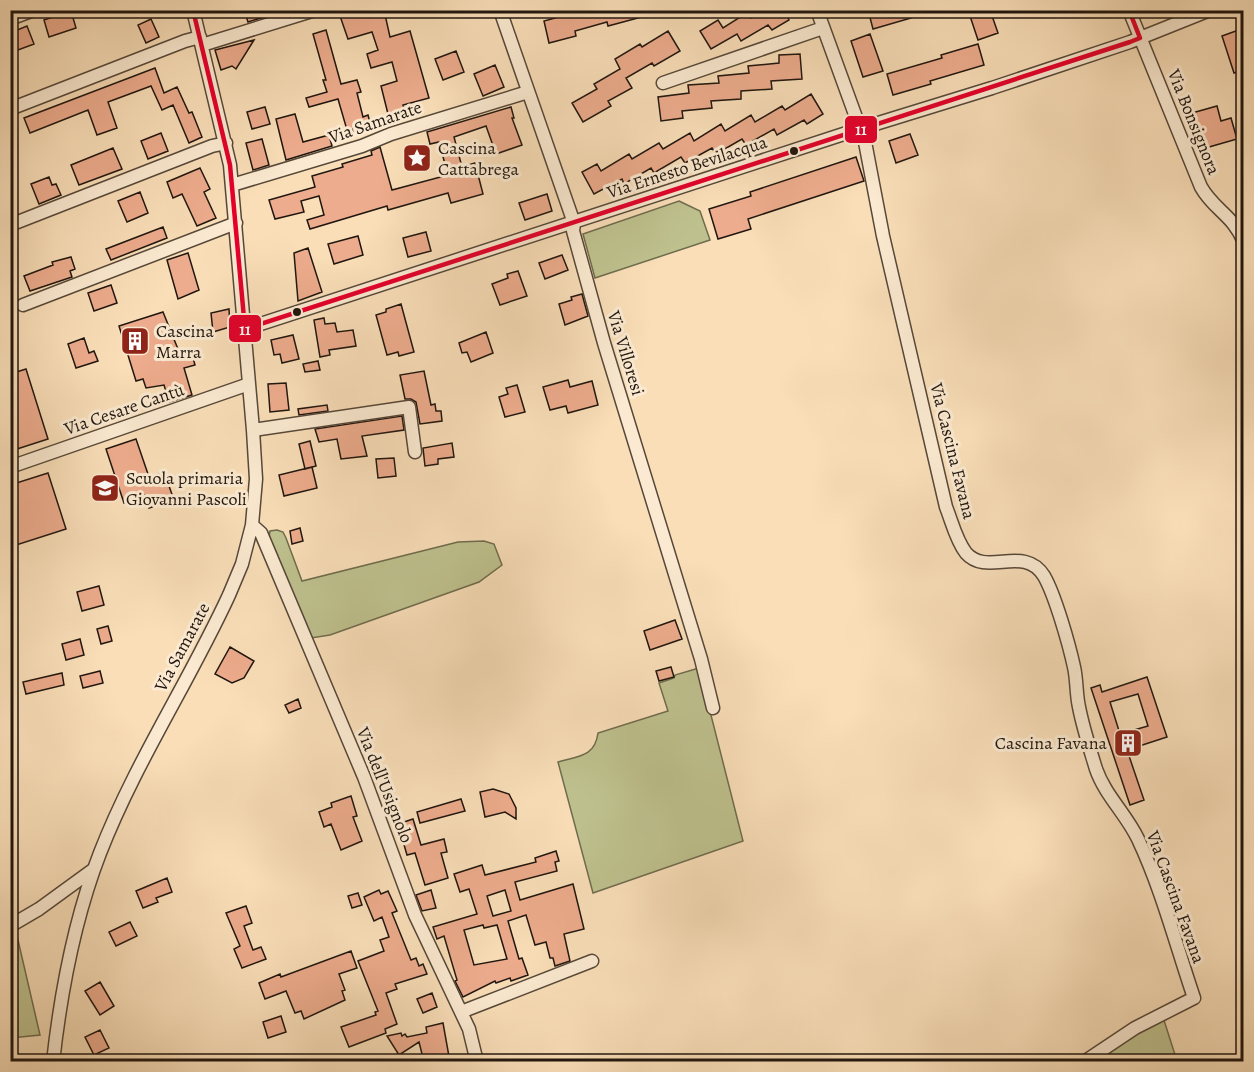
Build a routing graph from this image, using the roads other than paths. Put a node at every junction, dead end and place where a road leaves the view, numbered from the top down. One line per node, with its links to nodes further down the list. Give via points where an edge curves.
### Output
1 (34, 10): 8 (street)
2 (193, 10): 11 (street, Via Samarate)
3 (315, 10): 11 (street)
4 (500, 10): 13 (street, Via Villoresi)
5 (817, 10): 9 (street, Via Cascina Favana)
6 (1129, 10): 10 (street, Via Bonsignora)
7 (1210, 10): 10 (street)
8 (10, 19)
9 (823, 28): 12 (street); 15 (street, Via Cascina Favana)
10 (1140, 38): 15 (street, Via Ernesto Bevilacqua); 21 (street, Via Bonsignora, via 1201,187 1235,224)
11 (201, 41): 14 (street, via 185,41); 16 (street, Via Samarate)
12 (663, 82)
13 (528, 92): 17 (street, Via Samarate); 19 (street, Via Villoresi)
14 (10, 108)
15 (859, 129): 19 (street, Via Ernesto Bevilacqua); 36 (street, Via Cascina Favana, via 954,530 971,557 985,562 1034,564 1050,587 1074,666 1078,705 1098,772 1107,793 1137,837 1194,998 1135,1028)
16 (226, 143): 17 (street, Via Samarate); 20 (street)
17 (232, 185): 18 (street, Via Samarate)
18 (236, 223): 22 (street); 23 (street, Via Samarate)
19 (574, 223): 23 (street, Via Ernesto Bevilacqua); 29 (street, Via Villoresi, via 604,343 702,659)
20 (10, 225)
21 (1244, 242)
22 (23, 306)
23 (245, 329): 24 (street, Via Samarate)
24 (249, 384): 25 (street, Via Samarate); 27 (street, Via Cesare Cantù)
25 (253, 430): 26 (street, via 408,407); 28 (street, Via Samarate)
26 (415, 452)
27 (10, 467)
28 (252, 525): 30 (street, Via Samarate, via 230,595 120,806); 33 (street, Via dell'Usignolo, via 261,533 364,777 415,915)
29 (713, 708)
30 (94, 869): 31 (street); 34 (street, Via Samarate, via 73,940)
31 (10, 926)
32 (592, 962): 33 (street)
33 (461, 1012): 35 (street, Via dell'Usignolo, via 472,1036)
34 (53, 1062)
35 (477, 1062)
36 (1084, 1062)

